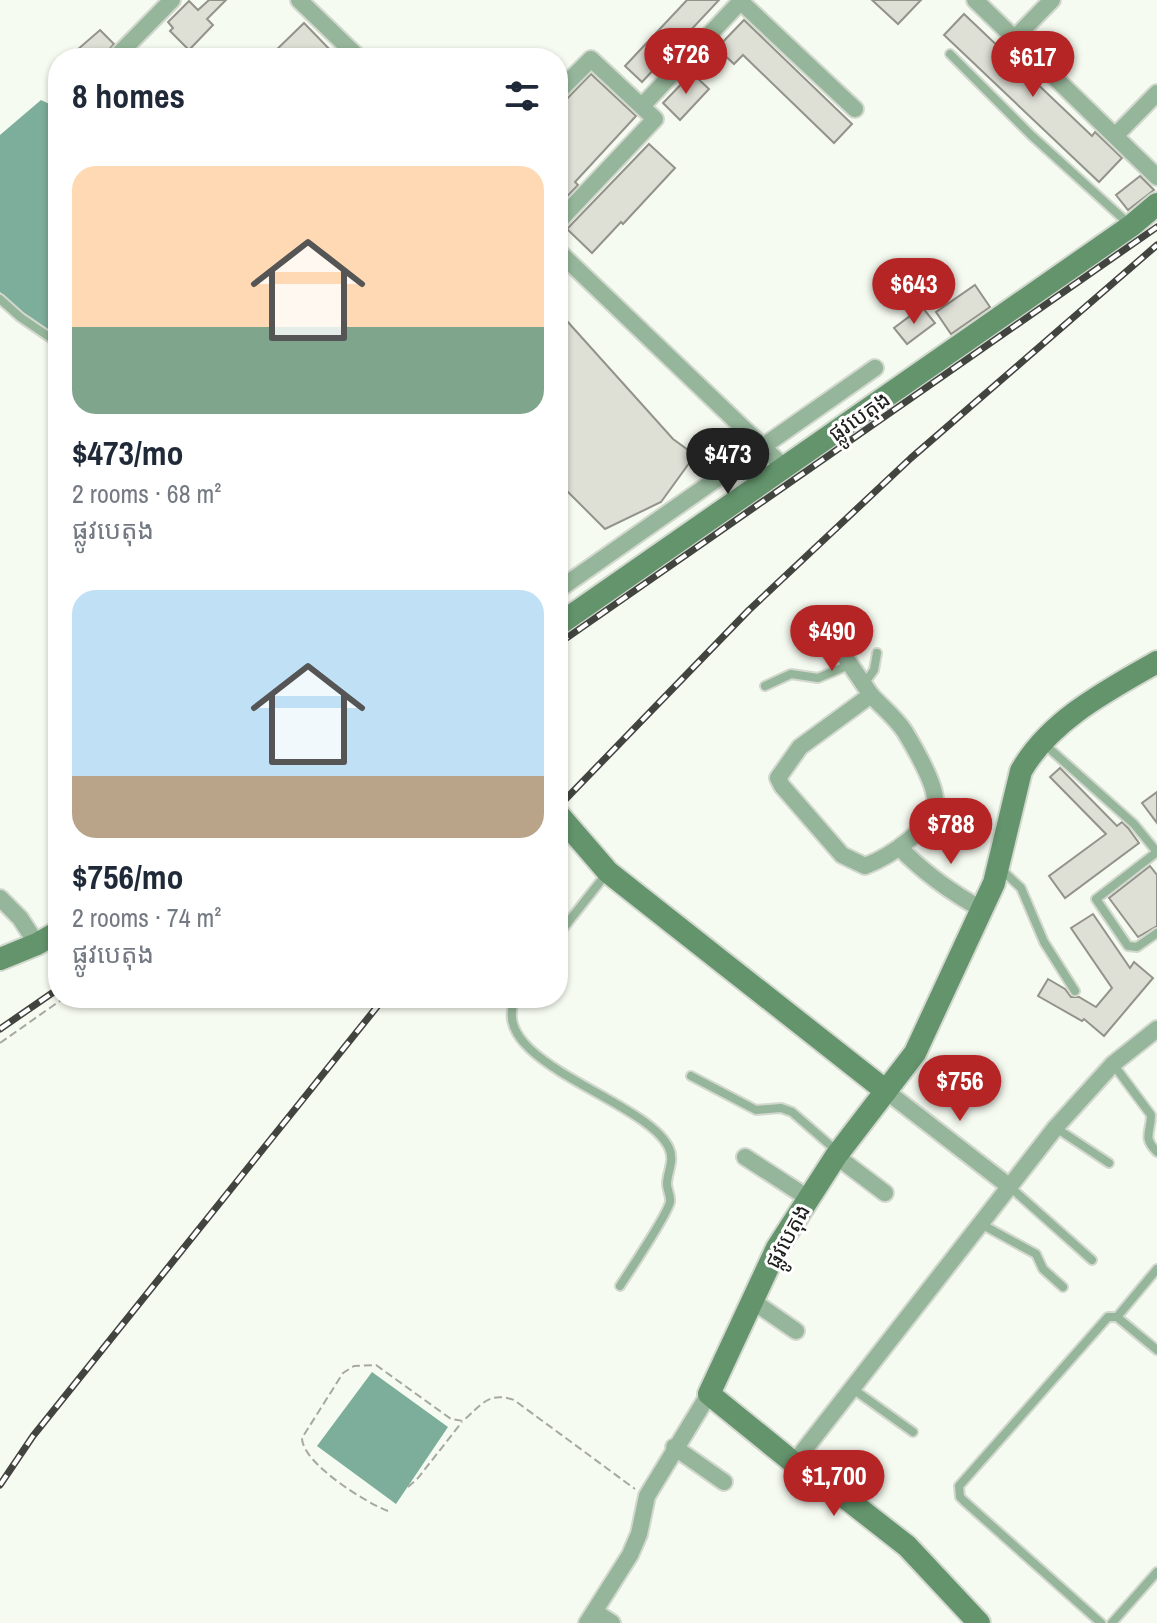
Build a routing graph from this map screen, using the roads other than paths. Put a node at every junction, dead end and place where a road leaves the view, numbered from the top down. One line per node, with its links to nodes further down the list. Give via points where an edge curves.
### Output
1 (172, 0): 7 (street)
2 (299, 0): 8 (street)
3 (975, 0): 6 (street)
4 (1052, 0): 6 (street)
5 (741, 1): 12 (street); 13 (street)
6 (1014, 39): 14 (street)
7 (125, 48)
8 (349, 48)
9 (950, 54): 18 (lane)
10 (568, 82): 12 (street, via 591,59)
11 (1157, 93): 14 (street)
12 (642, 106): 17 (street, via 653,123)
13 (855, 109)
14 (1115, 136): 15 (street)
15 (1157, 177)
16 (1157, 204): 18 (street, ផ្លូវបេតុង)
17 (568, 212)
18 (1131, 226): 24 (street, ផ្លូវបេតុង)
19 (568, 261): 23 (street)
20 (0, 299): 21 (lane)
21 (48, 336)
22 (875, 368): 23 (street)
23 (763, 447): 24 (street); 25 (street)
24 (785, 468): 26 (street, ផ្លូវបេតុង)
25 (568, 583)
26 (568, 618)
27 (826, 629): 30 (street)
28 (877, 653): 32 (lane)
29 (1157, 662): 33 (street, ផ្លូវបេតុង, via 1102,694)
30 (850, 664): 31 (lane, via 818,678 791,674); 32 (street)
31 (765, 686)
32 (867, 690): 35 (street, via 904,730 933,786 934,808 928,820); 35 (street, via 800,747 778,778 853,862 865,866)
33 (1042, 742): 36 (lane, via 1134,824); 37 (street, ផ្លូវបេតុង, via 1021,771)
34 (568, 826): 38 (street)
35 (900, 848): 40 (street, via 948,889)
36 (1157, 852): 42 (lane, via 1096,899 1128,946 1137,947)
37 (999, 867): 40 (street, ផ្លូវបេតុង); 45 (lane, via 1021,888 1044,942)
38 (608, 872): 41 (lane); 50 (street)
39 (0, 898): 43 (street)
40 (983, 910): 50 (street, ផ្លូវបេតុង, via 915,1053)
41 (568, 922)
42 (1157, 933)
43 (48, 943): 44 (street)
44 (0, 959)
45 (1075, 991)
46 (512, 1008): 63 (lane, via 512,1030 534,1054 654,1128 669,1149 670,1204)
47 (1157, 1029): 48 (street)
48 (1113, 1064): 51 (lane); 52 (street)
49 (691, 1076): 54 (lane, via 756,1110 792,1112)
50 (886, 1091): 54 (street, ផ្លូវបេតុង); 57 (street)
51 (1154, 1113): 53 (lane, via 1147,1137)
52 (1056, 1127): 56 (lane); 57 (street)
53 (1157, 1152)
54 (837, 1154): 58 (street); 59 (street, ផ្លូវបេតុង)
55 (745, 1157): 59 (street)
56 (1109, 1163)
57 (1010, 1187): 60 (street); 61 (lane)
58 (885, 1193)
59 (808, 1198): 65 (street, ផ្លូវបេតុង, via 777,1248)
60 (981, 1224): 64 (lane, via 1036,1254 1043,1269); 69 (street)
61 (1092, 1260)
62 (1157, 1269): 66 (lane)
63 (620, 1286)
64 (1063, 1287)
65 (754, 1302): 67 (street); 70 (street, ផ្លូវបេតុង)
66 (1117, 1317): 68 (lane); 79 (lane, via 1103,1321 959,1486 964,1501)
67 (796, 1331)
68 (1157, 1350)
69 (852, 1388): 71 (lane); 73 (street)
70 (709, 1394): 72 (street); 73 (street)
71 (913, 1432)
72 (674, 1447): 74 (street); 76 (street, via 647,1496 630,1555)
73 (794, 1463): 78 (street, via 907,1546)
74 (724, 1482)
75 (1157, 1572): 80 (lane)
76 (591, 1617): 77 (street)
77 (612, 1623)
78 (979, 1623)
79 (1101, 1623)
80 (1112, 1623)

